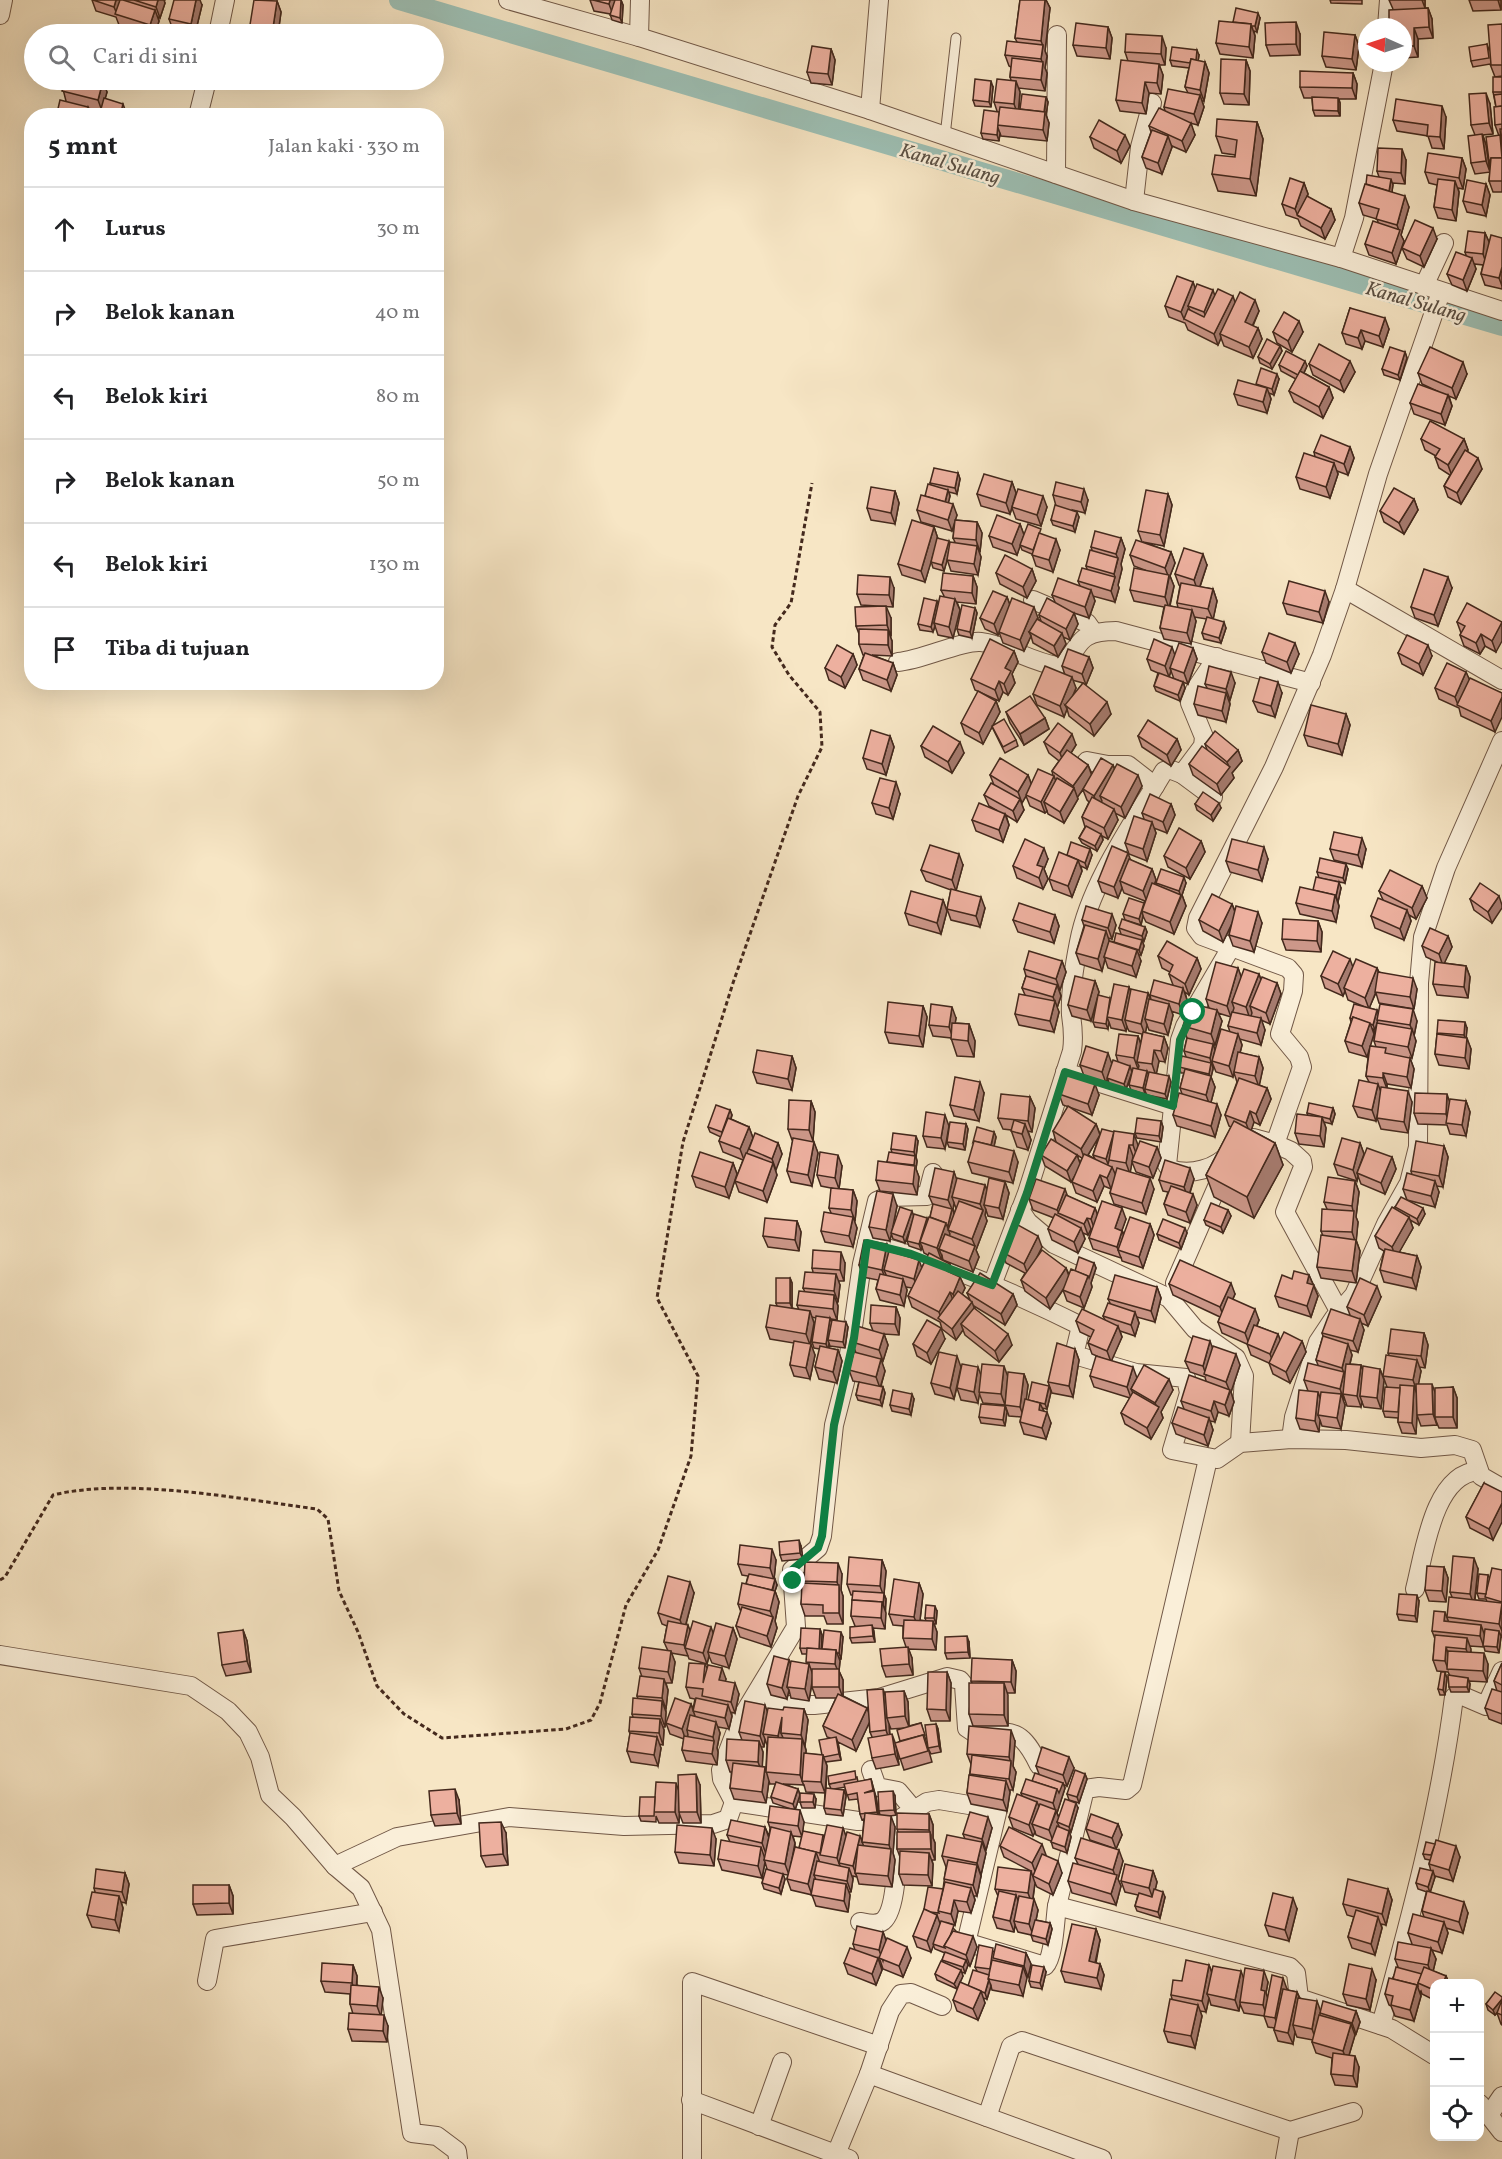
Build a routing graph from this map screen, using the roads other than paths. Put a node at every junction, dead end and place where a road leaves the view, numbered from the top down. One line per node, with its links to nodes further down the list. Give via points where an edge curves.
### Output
1 (3, 0): 7 (street)
2 (225, 0): 9 (street)
3 (508, 0): 11 (street)
4 (640, 0): 11 (street)
5 (879, 0): 17 (street)
6 (1389, 0): 8 (street)
7 (0, 15)
8 (1388, 18)
9 (220, 24)
10 (1057, 35): 19 (street)
11 (639, 37): 17 (street)
12 (956, 39): 18 (lane)
13 (1382, 72): 22 (street, via 1354,218)
14 (204, 90): 16 (street)
15 (1152, 103): 20 (street, via 1140,147)
16 (200, 108)
17 (870, 110): 18 (street)
18 (945, 136): 19 (street)
19 (1056, 174): 20 (street)
20 (1134, 201): 22 (street)
21 (1444, 243): 23 (street)
22 (1341, 258): 23 (street)
23 (1434, 293): 24 (street); 25 (street, via 1431,320 1378,474)
24 (1502, 311)
25 (1345, 589): 30 (street); 31 (street)
26 (1033, 600): 27 (street, via 1088,623)
27 (1094, 633): 28 (street, via 1127,632); 29 (street, via 1079,641 1057,666 981,642)
28 (1217, 657): 31 (street); 34 (street, via 1191,699 1204,742)
29 (898, 662)
30 (1502, 680)
31 (1311, 683): 37 (street, via 1274,767 1198,918 1197,933)
32 (1502, 741): 47 (street, via 1446,868 1423,937 1418,1147 1409,1183 1354,1295)
33 (1087, 761): 35 (street, via 1128,765)
34 (1182, 774): 35 (street, via 1166,769); 36 (street)
35 (1155, 786): 38 (street, via 1112,861 1079,941 1072,1006 1074,1040)
36 (1213, 797)
37 (1230, 948): 39 (street, via 1185,1026); 40 (street, via 1288,968 1294,975 1280,1034 1299,1057 1302,1067)
38 (1065, 1072): 39 (street); 43 (street)
39 (1173, 1106): 41 (street, via 1167,1162 1170,1169 1183,1172 1208,1167)
40 (1275, 1144): 41 (street, via 1245,1137); 47 (street, via 1302,1161 1285,1212)
41 (1230, 1151): 46 (street)
42 (933, 1173): 44 (street, via 927,1196 882,1197 877,1201)
43 (1020, 1210): 45 (street); 46 (street, via 1054,1244)
44 (867, 1243): 45 (street, via 911,1254); 56 (street, via 854,1338 834,1425 822,1536 818,1548 792,1570 796,1628)
45 (992, 1285): 50 (street, via 1078,1325 1078,1356 1136,1373 1186,1378 1189,1393 1172,1450)
46 (1169, 1298): 49 (street, via 1195,1329 1241,1364 1244,1376)
47 (1339, 1311): 48 (street, via 1318,1342 1294,1417)
48 (1291, 1439): 49 (street); 51 (street, via 1421,1448 1462,1446 1472,1450)
49 (1240, 1443): 50 (street, via 1225,1456)
50 (1208, 1459): 63 (street, via 1132,1785 1128,1790 1084,1789)
51 (1478, 1471): 52 (street, via 1484,1479); 53 (street, via 1465,1474 1446,1491 1434,1513)
52 (1502, 1488)
53 (1415, 1589)
54 (0, 1655): 62 (street, via 191,1686 228,1711 248,1732 264,1767 270,1796)
55 (1502, 1671): 68 (street, via 1486,1706 1458,1694 1454,1696 1430,1833)
56 (757, 1696): 57 (street, via 787,1705 814,1705 879,1698 947,1677 960,1680 964,1685 967,1728 973,1732 1017,1734 1027,1741); 59 (street, via 740,1720 721,1770)
57 (1039, 1765)
58 (871, 1770): 60 (street, via 876,1787 898,1791)
59 (734, 1802): 61 (street, via 841,1819); 62 (street, via 728,1819 714,1824 624,1826 509,1817 481,1821 397,1837)
60 (914, 1810): 61 (street); 63 (street, via 939,1800 996,1811 969,1943 1045,1966)
61 (898, 1820): 65 (street, via 889,1911 876,1924)
62 (335, 1866): 64 (street, via 361,1887)
63 (1057, 1906): 68 (street, via 1290,1967 1296,1973 1299,1998)
64 (373, 1912): 66 (street, via 215,1939); 82 (street, via 381,1930 412,2133 437,2136 457,2151)
65 (860, 1922)
66 (207, 1981)
67 (942, 2006): 69 (street, via 910,1993 901,1994 890,2011)
68 (1381, 2025): 70 (street)
69 (879, 2046): 72 (street); 74 (street, via 692,1982)
70 (1430, 2053)
71 (782, 2062): 78 (street)
72 (869, 2074): 77 (street); 81 (street)
73 (1502, 2096): 75 (street)
74 (691, 2100): 78 (street); 83 (street)
75 (1484, 2109): 80 (street)
76 (1353, 2112): 79 (street)
77 (987, 2116): 79 (street, via 1011,2046 1022,2041); 84 (street)
78 (759, 2126): 81 (street)
79 (1290, 2131): 85 (street)
80 (1502, 2132)
81 (840, 2157)
82 (458, 2159)
83 (692, 2159)
84 (1102, 2159)
85 (1285, 2159)

